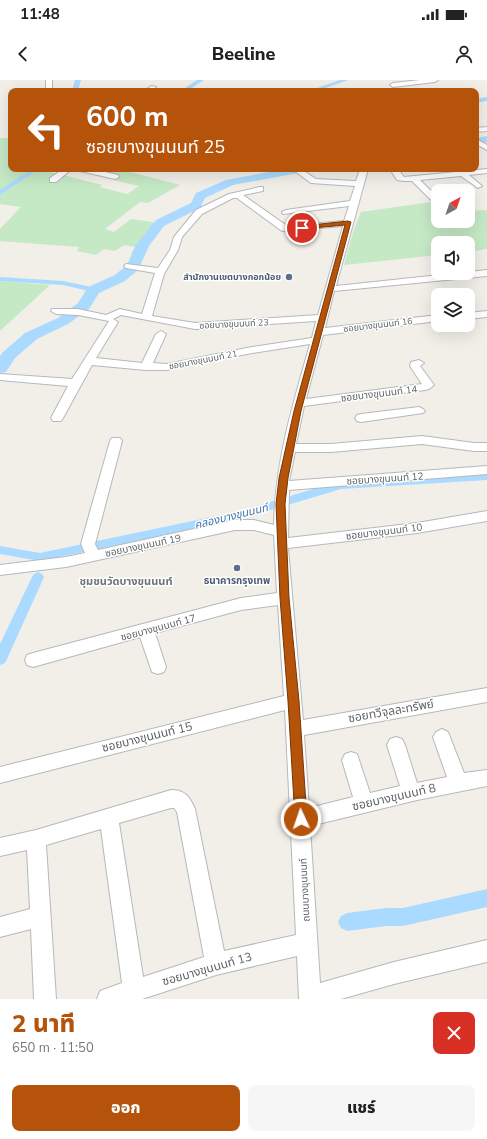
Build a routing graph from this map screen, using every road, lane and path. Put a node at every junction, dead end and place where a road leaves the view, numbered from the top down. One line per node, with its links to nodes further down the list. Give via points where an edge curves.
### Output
1 (435, 80): 2 (street)
2 (393, 85)
3 (487, 171): 9 (street)
4 (64, 172): 12 (street)
5 (95, 172): 10 (street)
6 (300, 172): 13 (street, via 314,181)
7 (363, 172): 13 (street, ถนนบางขุนนนท์)
8 (396, 172): 11 (street, via 402,179)
9 (463, 174): 11 (street); 14 (street)
10 (115, 177)
11 (414, 178): 17 (street)
12 (53, 180)
13 (359, 184): 18 (street, ถนนบางขุนนนท์)
14 (478, 186)
15 (260, 189): 16 (street)
16 (236, 196): 20 (street, via 285,229); 22 (street, via 199,212 178,238 174,250)
17 (431, 196)
18 (354, 203): 19 (street); 20 (street, ถนนบางขุนนนท์)
19 (286, 212)
20 (348, 222): 24 (street, ถนนบางขุนนนท์)
21 (129, 266): 22 (street)
22 (160, 271): 28 (street)
23 (487, 273): 24 (street)
24 (330, 289): 29 (street, ถนนบางขุนนนท์)
25 (56, 311): 28 (street, ซอยบางขุนนนท์ 23, via 78,312 107,318 120,312)
26 (487, 314): 27 (street)
27 (475, 315)
28 (146, 318): 29 (street, ซอยบางขุนนนท์ 23, via 195,326)
29 (322, 318): 33 (street, ถนนบางขุนนนท์)
30 (431, 319): 33 (street, ซอยบางขุนนนท์ 16)
31 (113, 322): 34 (street)
32 (161, 334): 36 (street)
33 (318, 336): 36 (street, ซอยบางขุนนนท์ 21, via 167,367); 40 (street, ถนนบางขุนนนท์)
34 (89, 361): 36 (street, ซอยบางขุนนนท์ 21); 38 (street)
35 (419, 363): 39 (street, ซอยบางขุนนนท์ 14, via 415,366 428,386)
36 (146, 367)
37 (0, 377): 38 (street)
38 (76, 383): 43 (street)
39 (375, 393): 40 (street, ซอยบางขุนนนท์ 14); 42 (street)
40 (301, 403): 47 (street, ถนนบางขุนนนท์)
41 (419, 411): 42 (street)
42 (389, 415): 44 (street)
43 (57, 418)
44 (361, 418)
45 (116, 441): 52 (street, via 88,544)
46 (487, 447): 47 (street, via 422,440 331,448)
47 (290, 448): 49 (street, ถนนบางขุนนนท์)
48 (487, 470): 49 (street, ซอยบางขุนนนท์ 12)
49 (282, 492): 51 (street, ถนนบางขุนนนท์)
50 (487, 516): 51 (street, ซอยบางขุนนนท์ 10, via 417,528)
51 (281, 531): 52 (street, ซอยบางขุนนนท์ 19, via 254,525 235,525); 54 (street, ถนนบางขุนนนท์)
52 (93, 556): 53 (street, ซอยบางขุนนนท์ 19)
53 (0, 570)
54 (284, 598): 55 (street, ซอยบางขุนนนท์ 17, via 241,604); 59 (street, ถนนบางขุนนนท์)
55 (146, 630): 56 (street, ซอยบางขุนนนท์ 17); 57 (street)
56 (33, 660)
57 (158, 667)
58 (487, 695): 60 (street, ซอยทวีจุลละทรัพย์)
59 (294, 701): 60 (street, ถนนบางขุนนนท์); 64 (street, ซอยบางขุนนนท์ 15)
60 (295, 729): 70 (street, ถนนบางขุนนนท์)
61 (442, 737): 66 (street)
62 (396, 745): 67 (street)
63 (351, 760): 68 (street)
64 (0, 775)
65 (487, 778): 66 (street, ซอยบางขุนนนท์ 8)
66 (458, 782): 67 (street, ซอยบางขุนนนท์ 8)
67 (411, 792): 68 (street, ซอยบางขุนนนท์ 8)
68 (364, 803): 70 (street, ซอยบางขุนนนท์ 8)
69 (109, 817): 71 (street); 77 (street, via 176,798 182,802 186,809 198,866); 78 (street)
70 (301, 819): 75 (street, ถนนบางขุนนนท์)
71 (36, 839): 72 (street); 73 (street)
72 (0, 847)
73 (40, 916): 74 (street); 80 (street)
74 (0, 927)
75 (307, 943): 77 (street, ซอยบางขุนนนท์ 13); 79 (street, ถนนบางขุนนนท์)
76 (487, 951): 79 (street, via 394,973)
77 (216, 964): 78 (street, ซอยบางขุนนนท์ 13)
78 (134, 991): 81 (street, ซอยบางขุนนนท์ 13)
79 (310, 998)
80 (45, 999)
81 (108, 999)

